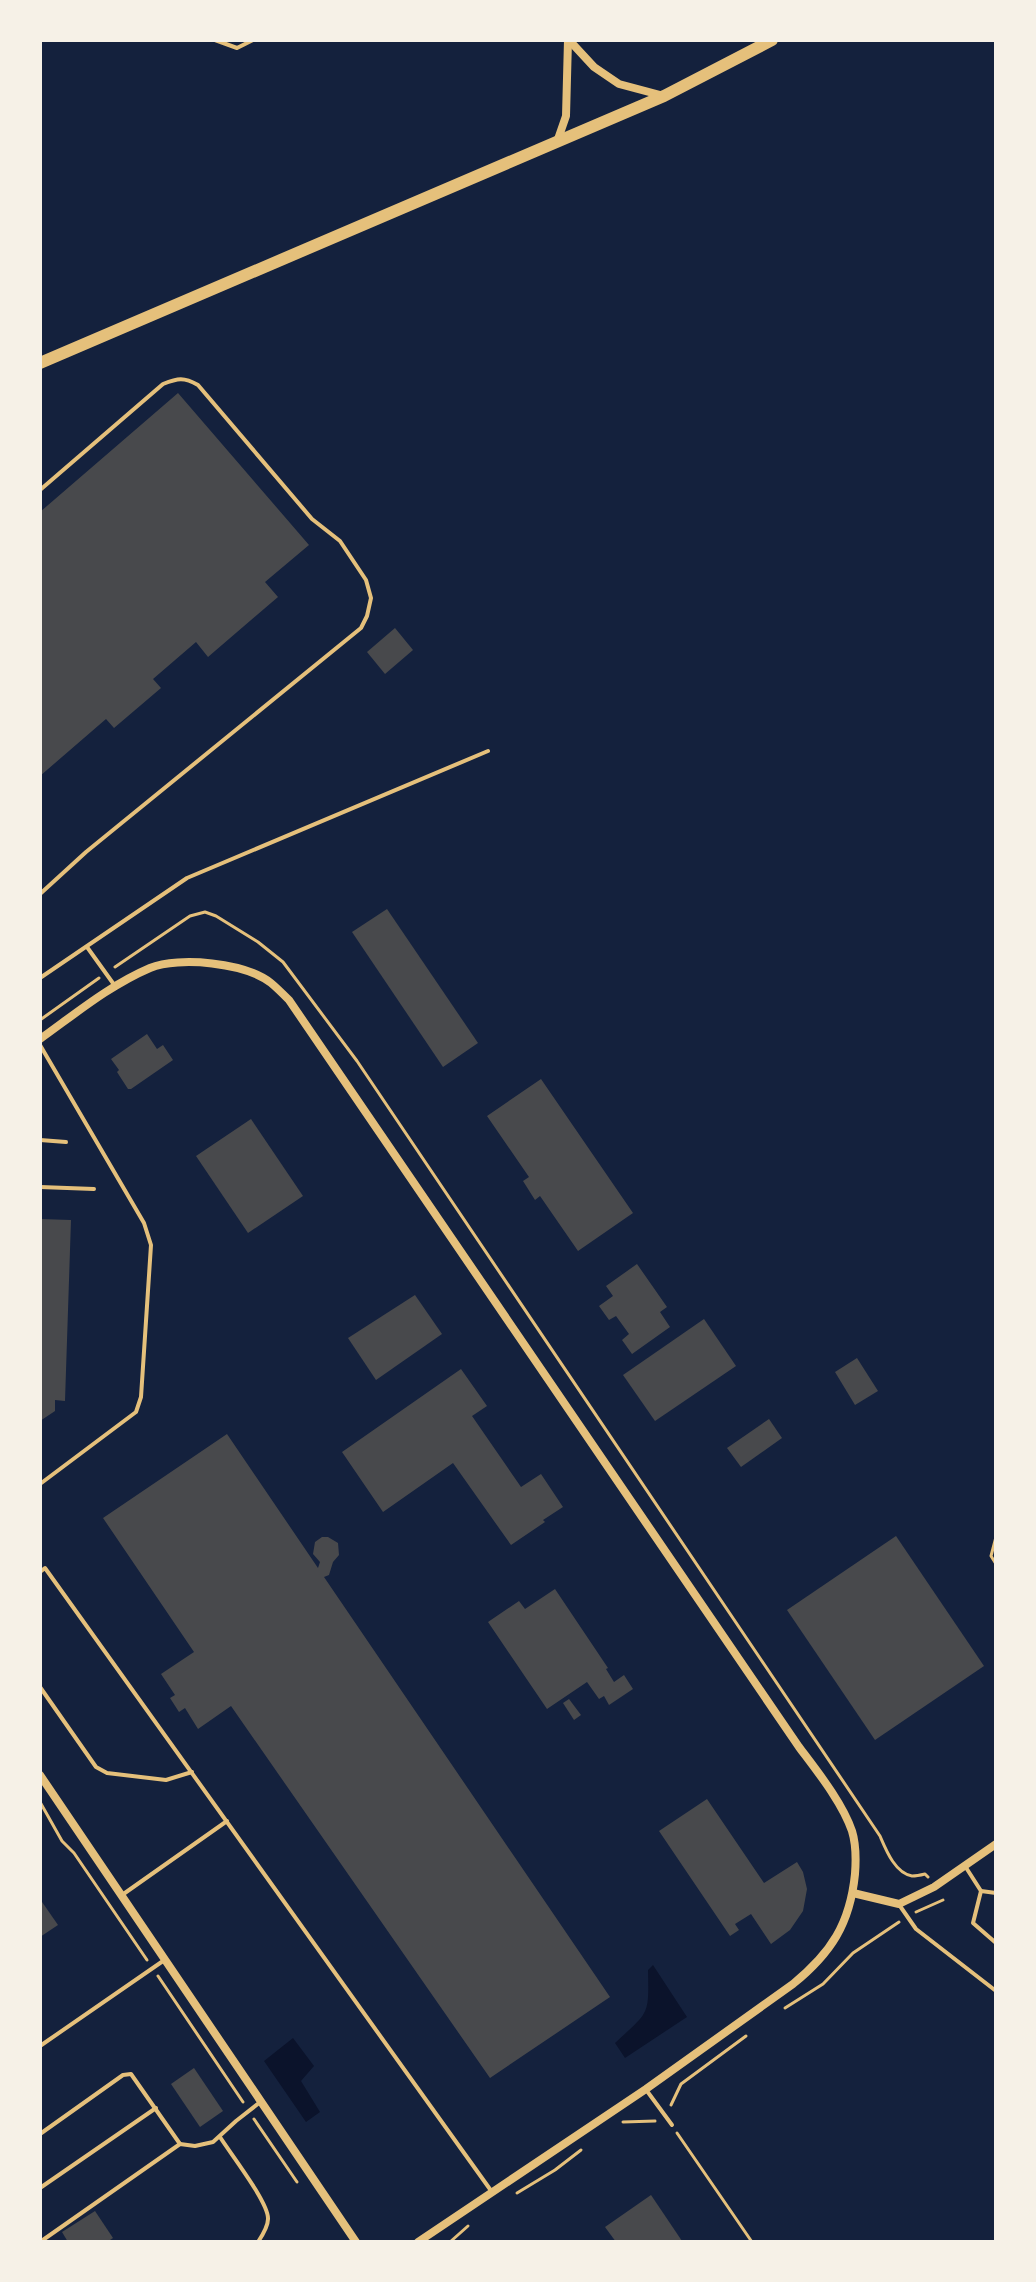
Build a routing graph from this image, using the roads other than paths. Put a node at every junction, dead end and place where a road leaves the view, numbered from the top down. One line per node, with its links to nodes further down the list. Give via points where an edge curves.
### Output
1 (215, 40): 2 (lane, via 237,48)
2 (253, 40)
3 (568, 40): 5 (street, via 619,84); 6 (street, via 566,116)
4 (772, 40): 5 (main road)
5 (664, 96): 6 (main road)
6 (556, 142): 7 (main road)
7 (40, 363)
8 (40, 490): 10 (lane, via 163,384 187,378 312,519 340,541 366,580 371,598 361,628)
9 (488, 751): 11 (lane, via 187,878)
10 (40, 894)
11 (87, 947): 12 (lane); 13 (lane)
12 (40, 978)
13 (115, 986): 14 (street); 28 (street, via 154,966 208,962 269,981 289,1000 829,1787 852,1832)
14 (40, 1042): 19 (lane, via 144,1223 151,1245 136,1412)
15 (40, 1140): 16 (lane)
16 (66, 1142)
17 (40, 1187): 18 (lane)
18 (94, 1189)
19 (40, 1484)
20 (40, 1572): 22 (lane, via 45,1568)
21 (40, 1687): 22 (lane, via 96,1767 166,1780)
22 (192, 1772): 24 (lane)
23 (40, 1775): 30 (street)
24 (227, 1821): 30 (lane); 44 (lane)
25 (996, 1844): 26 (street)
26 (965, 1866): 27 (lane); 31 (street)
27 (981, 1891): 29 (lane); 32 (lane, via 973,1923)
28 (853, 1893): 31 (street); 36 (street, via 845,1922 815,1967)
29 (996, 1893)
30 (122, 1895): 33 (street)
31 (899, 1904): 34 (lane, via 916,1929)
32 (996, 1943)
33 (166, 1960): 35 (lane); 37 (street)
34 (996, 1991)
35 (40, 2046)
36 (646, 2089): 39 (lane); 44 (street)
37 (262, 2100): 41 (lane); 47 (street)
38 (156, 2108): 40 (lane, via 131,2074 123,2075); 42 (lane); 43 (lane)
39 (672, 2125)
40 (40, 2134)
41 (219, 2136): 42 (lane, via 195,2146); 46 (lane, via 265,2205 268,2218)
42 (180, 2144): 45 (lane)
43 (40, 2188)
44 (492, 2192): 48 (street)
45 (40, 2242)
46 (258, 2242)
47 (356, 2242)
48 (418, 2242)

